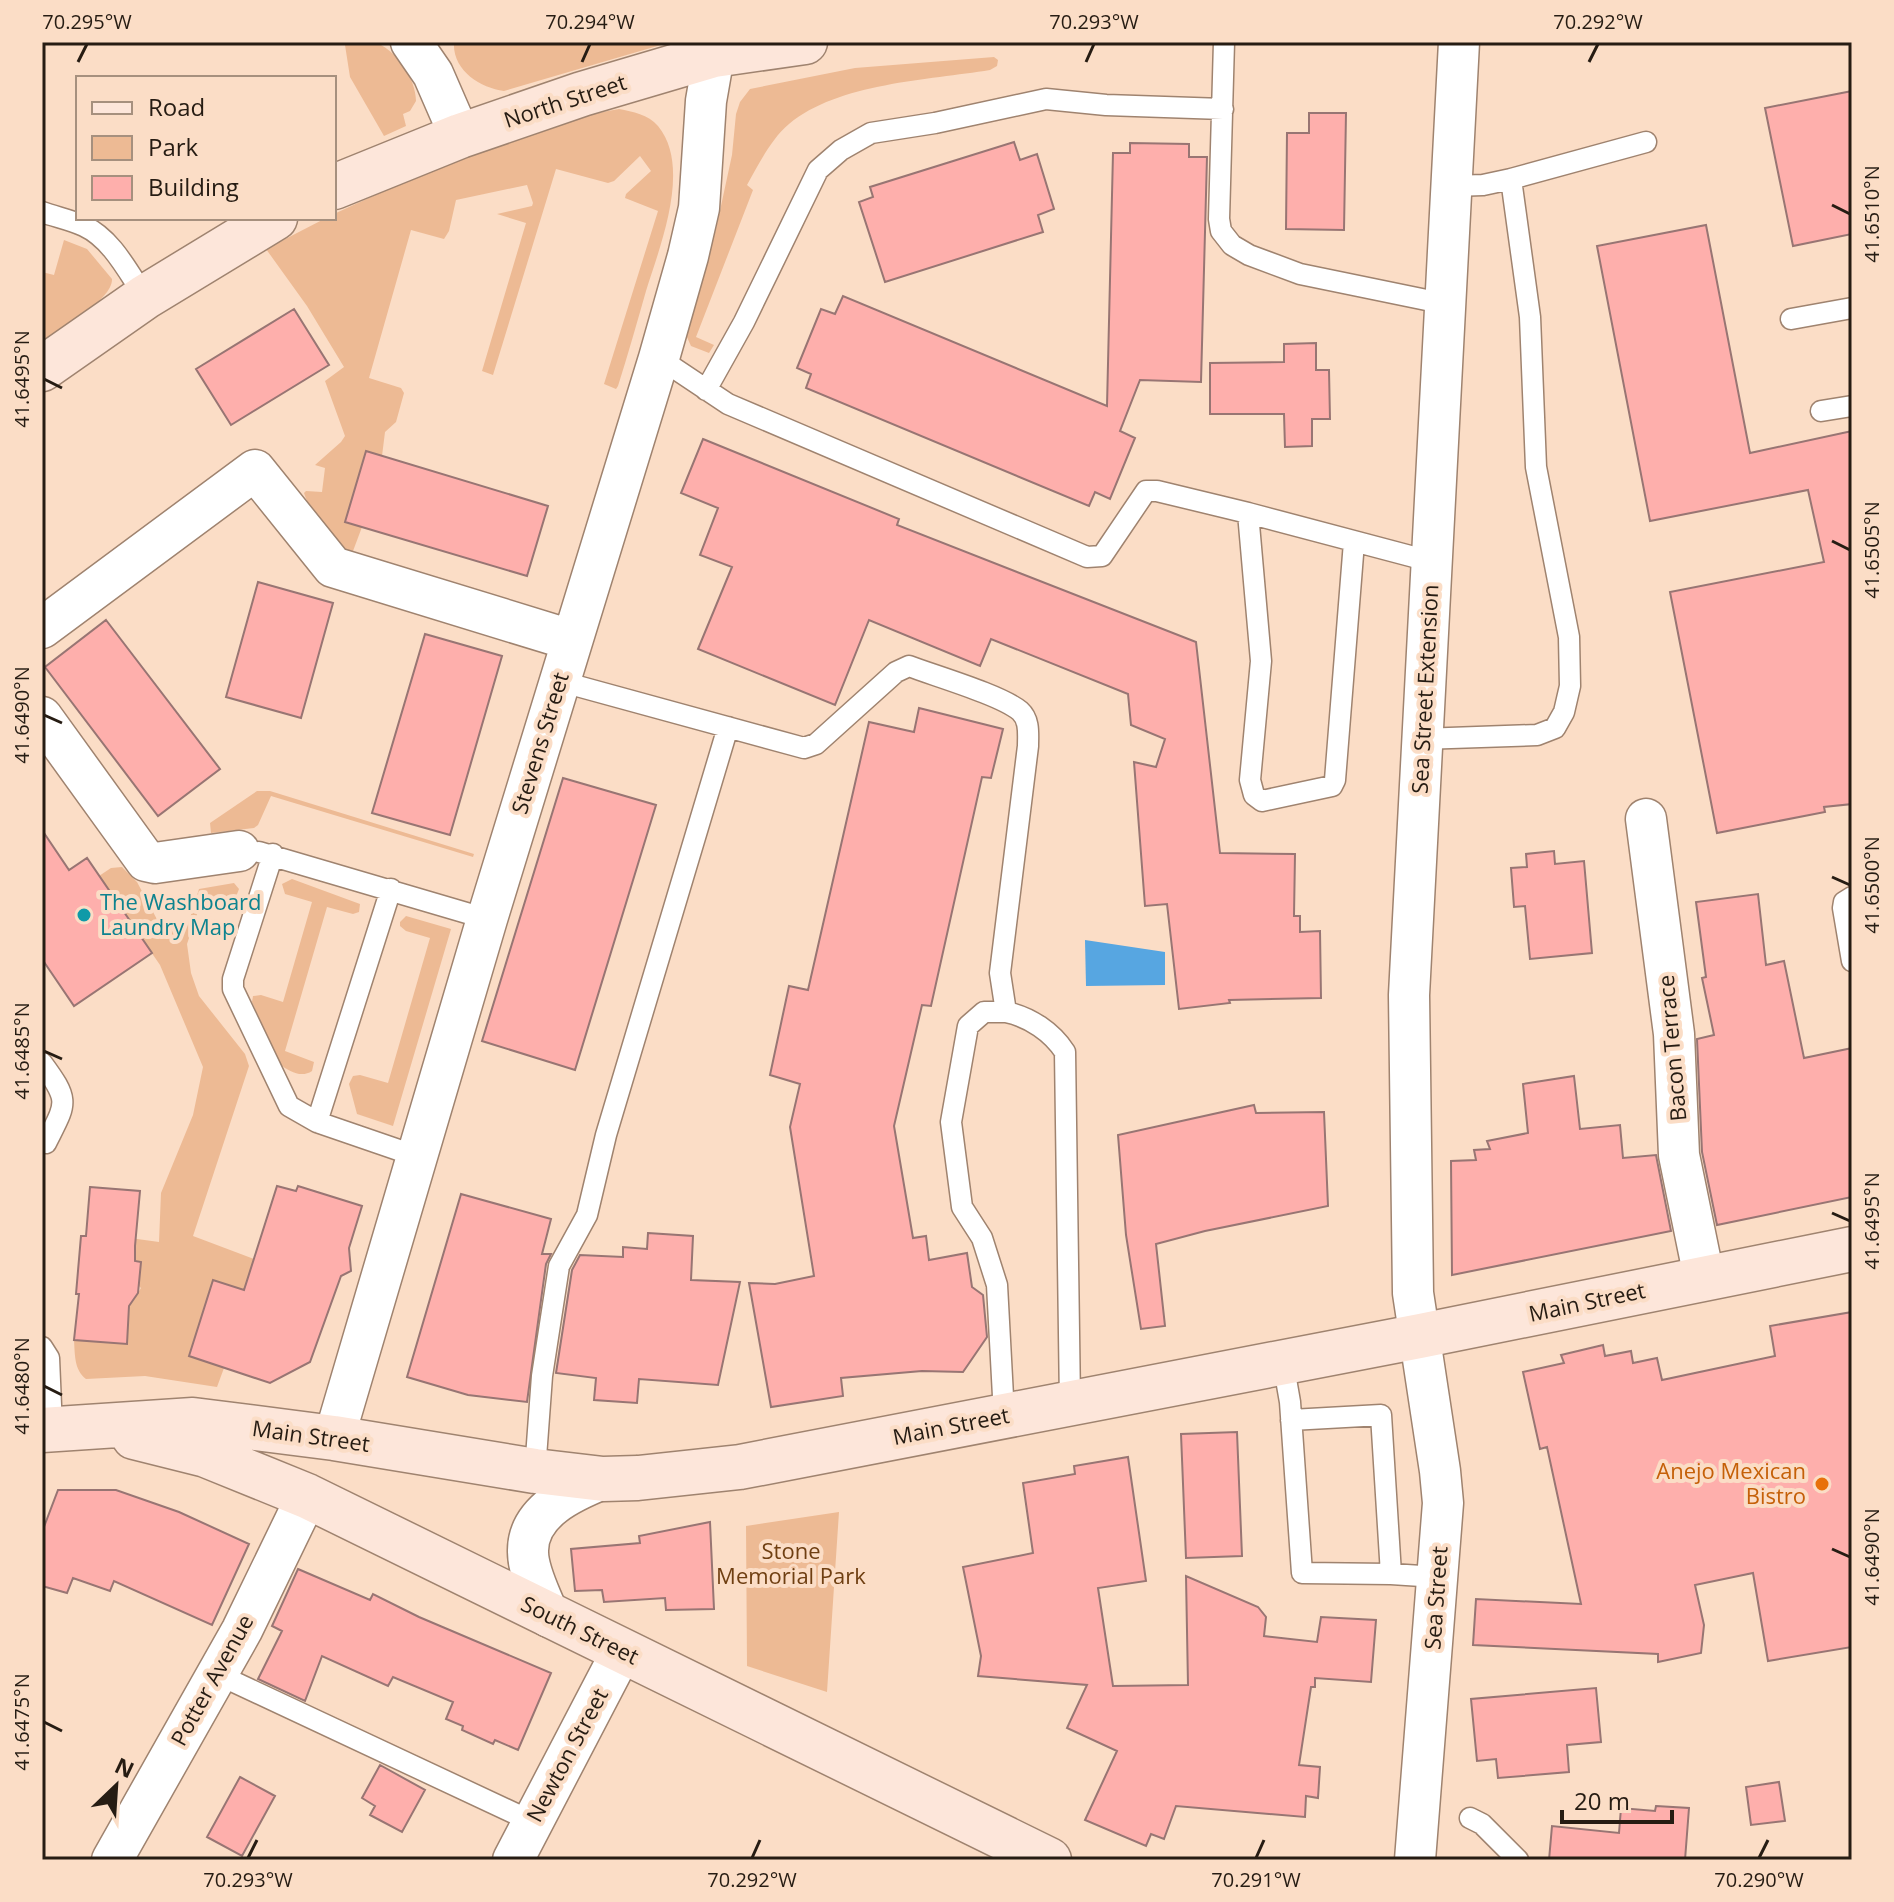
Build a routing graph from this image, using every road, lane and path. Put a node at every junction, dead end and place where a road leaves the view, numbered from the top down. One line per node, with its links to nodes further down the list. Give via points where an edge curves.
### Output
1 (411, 42): 7 (street, via 433,74)
2 (805, 42): 5 (main road, North Street)
3 (1224, 42): 6 (lane)
4 (1459, 42): 11 (street, Sea Street Extension)
5 (715, 49): 7 (main road, North Street); 18 (street, Stevens Street, via 699,208)
6 (1223, 109): 15 (lane, via 1219,219 1232,245 1300,274); 20 (lane, via 1046,99 871,133 818,170)
7 (460, 136): 10 (main road, North Street)
8 (1646, 142): 9 (lane)
9 (1511, 179): 11 (lane); 31 (lane, via 1530,317 1536,467 1569,637 1570,686 1555,728 1537,735)
10 (336, 186)
11 (1453, 186): 15 (street, Sea Street Extension)
12 (42, 212): 14 (lane, via 84,226 104,240)
13 (272, 220): 14 (main road)
14 (145, 297): 19 (main road)
15 (1446, 304): 25 (street, Sea Street Extension)
16 (1852, 308): 17 (lane)
17 (1791, 319)
18 (659, 358): 20 (lane); 27 (street, Stevens Street)
19 (42, 369)
20 (706, 390): 23 (lane, via 1087,557 1102,556 1146,491)
21 (1852, 406): 22 (lane)
22 (1821, 411)
23 (1248, 513): 24 (lane); 24 (lane, via 1261,661 1250,780 1262,801 1332,786 1335,780)
24 (1354, 542): 25 (lane)
25 (1433, 562): 31 (street, Sea Street Extension)
26 (42, 628): 27 (street, via 255,470 333,567)
27 (571, 640): 28 (street, Stevens Street)
28 (559, 681): 30 (lane); 36 (street, Stevens Street)
29 (42, 717): 33 (street, via 146,861)
30 (728, 727): 38 (lane, via 804,748 816,744 909,666 1022,712 1029,727 1028,746 1000,973); 54 (lane, via 587,1215 559,1266 542,1376)
31 (1421, 739): 45 (street, Sea Street Extension, via 1409,995 1413,1284)
32 (1646, 819): 44 (street, Bacon Terrace, via 1675,1044 1679,1155)
33 (256, 853): 34 (lane); 40 (lane, via 233,989 289,1106)
34 (391, 889): 36 (lane); 40 (lane)
35 (1852, 897): 37 (lane, via 1843,908)
36 (487, 919): 42 (street, Stevens Street)
37 (1852, 961)
38 (1006, 1012): 48 (lane, via 1022,1016 1056,1039 1065,1052); 49 (lane, via 984,1012 968,1026 951,1122 962,1207 982,1238 997,1285)
39 (42, 1063): 41 (lane, via 60,1089 64,1106)
40 (317, 1122): 42 (lane)
41 (46, 1143)
42 (416, 1156): 53 (street, Stevens Street)
43 (1852, 1249): 44 (main road, Main Street)
44 (1704, 1277): 45 (main road, Main Street)
45 (1420, 1336): 47 (main road, Main Street); 58 (street, Sea Street, via 1443,1503)
46 (42, 1347): 52 (lane, via 49,1358)
47 (1283, 1362): 48 (main road, Main Street); 50 (lane)
48 (1070, 1403): 49 (main road, Main Street)
49 (1004, 1415): 55 (main road, Main Street, via 740,1467)
50 (1291, 1420): 57 (lane, via 1302,1573); 57 (lane, via 1381,1415)
51 (100, 1428): 52 (main road, Main Street); 53 (main road, Main Street, via 193,1420); 56 (main road, South Street, via 206,1455)
52 (47, 1430)
53 (334, 1438): 54 (main road, Main Street)
54 (535, 1471): 55 (main road, Main Street)
55 (603, 1479): 59 (street, via 569,1492 533,1530 527,1551)
56 (307, 1496): 59 (main road, South Street); 61 (street, Potter Avenue)
57 (1391, 1574): 58 (lane)
58 (1437, 1577): 67 (street, Sea Street)
59 (549, 1617): 60 (main road, South Street)
60 (622, 1651): 63 (street, Newton Street); 66 (main road, South Street)
61 (217, 1674): 63 (lane); 64 (street, Potter Avenue)
62 (1470, 1818): 68 (lane)
63 (533, 1822): 65 (street, Newton Street)
64 (112, 1860)
65 (513, 1860)
66 (1049, 1860)
67 (1415, 1860)
68 (1518, 1860)

